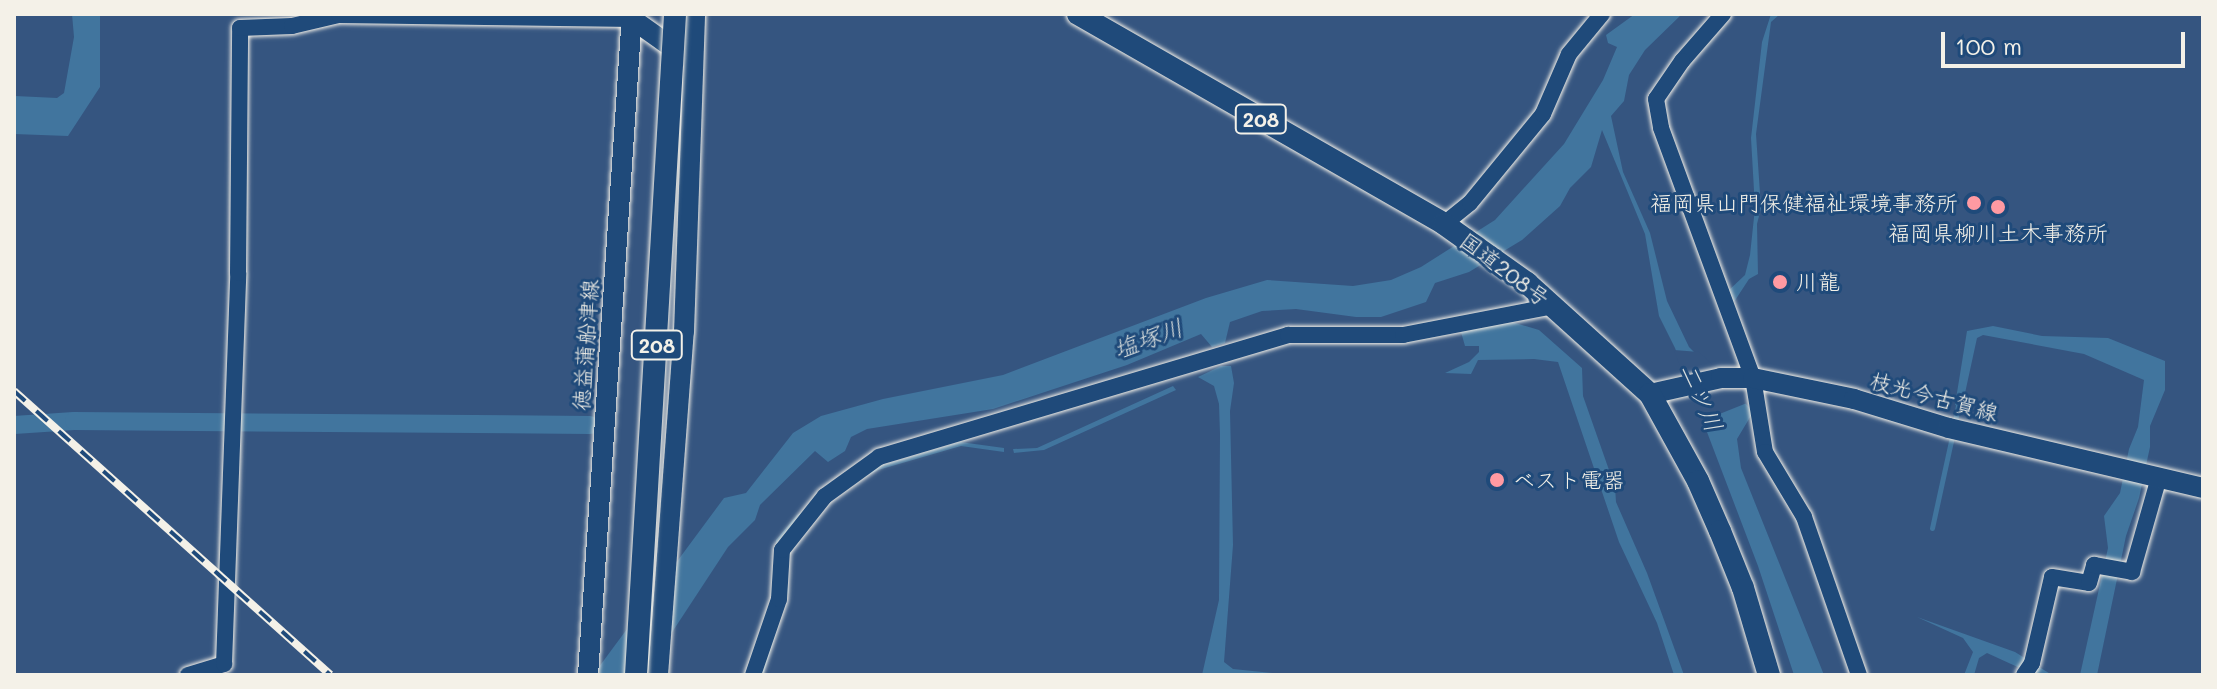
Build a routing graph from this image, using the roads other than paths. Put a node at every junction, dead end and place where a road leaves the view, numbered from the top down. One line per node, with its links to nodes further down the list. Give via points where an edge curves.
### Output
1 (675, 14): 17 (highway, 208, bridge)
2 (695, 14): 7 (main road)
3 (1078, 14): 8 (highway, 国道208号 / 208)
4 (1602, 14): 8 (street, via 1569,54 1543,114 1470,203)
5 (1723, 14): 10 (street, via 1656,99 1661,128)
6 (632, 17): 7 (main road); 15 (street, via 339,15 292,26 240,28 224,664); 16 (main road, 徳益蒲船津線)
7 (694, 63): 18 (main road, via 684,332)
8 (1444, 224): 9 (highway, 国道208号 / 208)
9 (1554, 306): 11 (highway, 国道208号 / 208); 19 (street, via 1403,335 1288,335 879,457 825,496 782,550 779,599)
10 (1745, 378): 11 (main road, 枝光今古賀線); 12 (main road, 枝光今古賀線, via 1854,399 1956,430); 21 (street, via 1765,452 1804,517)
11 (1650, 394): 20 (highway, 国道208号 / 208, via 1720,531)
12 (2153, 476): 13 (main road, 枝光今古賀線); 14 (street, via 2132,572 2094,565 2089,583 2052,577)
13 (2203, 488)
14 (2027, 670)
15 (188, 675)
16 (588, 675)
17 (636, 675)
18 (658, 675)
19 (753, 675)
20 (1769, 675)
21 (1859, 675)

